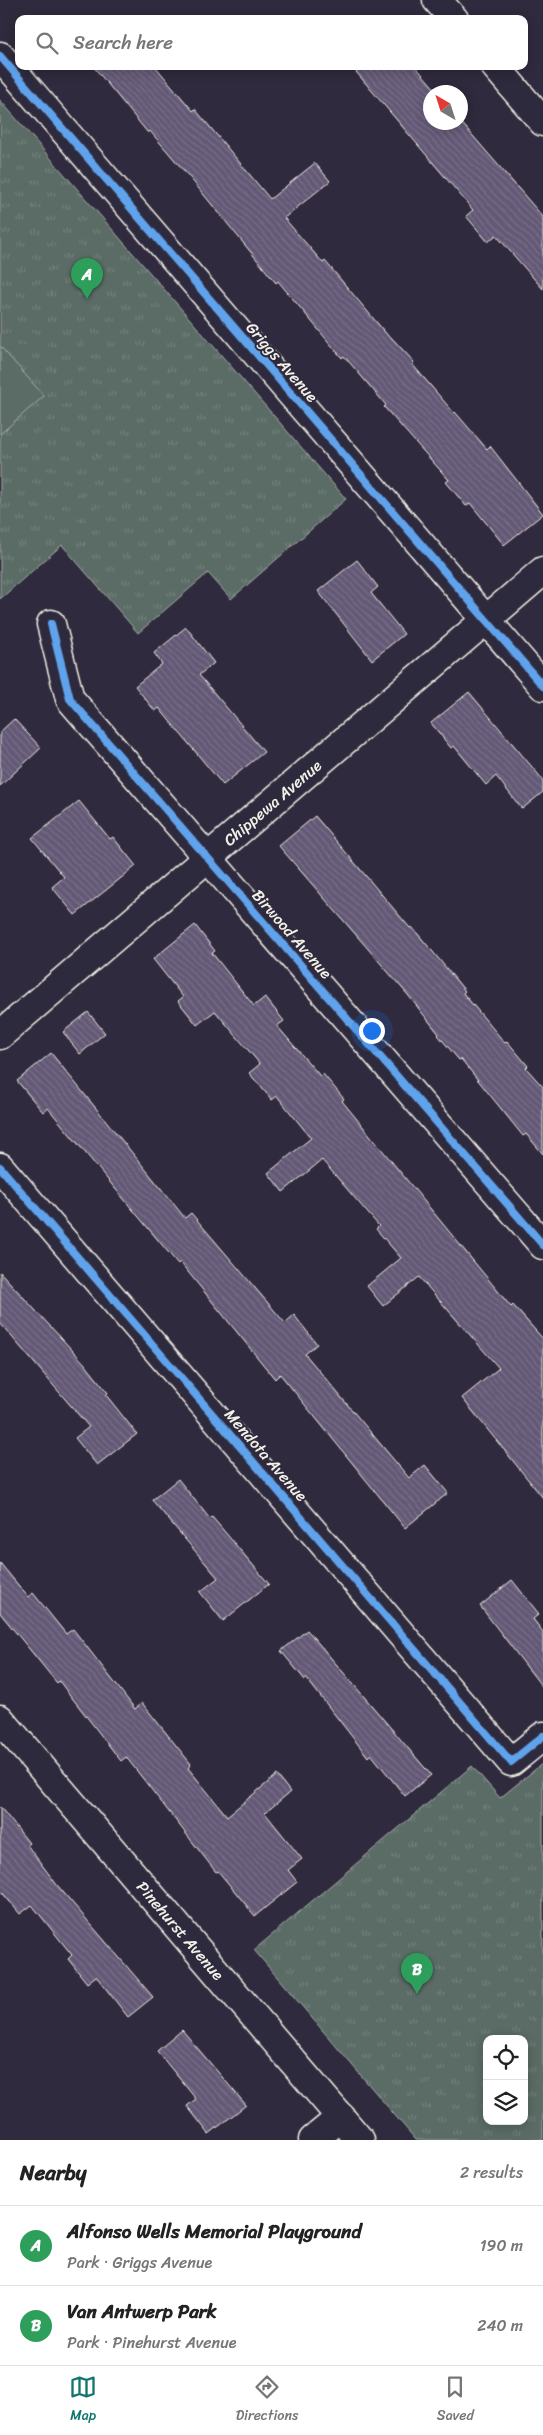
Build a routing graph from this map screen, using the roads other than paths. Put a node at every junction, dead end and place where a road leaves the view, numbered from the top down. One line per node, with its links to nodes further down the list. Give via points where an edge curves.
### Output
1 (437, 0): 2 (street)
2 (450, 15)
3 (0, 56): 7 (street, Griggs Avenue)
4 (498, 70): 5 (street)
5 (543, 122)
6 (543, 571): 7 (street, Chippewa Avenue)
7 (486, 620): 9 (street, Griggs Avenue); 10 (street, Chippewa Avenue)
8 (51, 624): 10 (street, Birwood Avenue, via 70,699)
9 (543, 686)
10 (208, 858): 11 (street, Chippewa Avenue); 13 (street, Birwood Avenue)
11 (0, 1035)
12 (0, 1166): 15 (street, Mendota Avenue, via 511,1762)
13 (543, 1245)
14 (0, 1720): 16 (street, Pinehurst Avenue)
15 (543, 1736)
16 (341, 2117): 17 (street); 18 (street, Pinehurst Avenue)
17 (313, 2140)
18 (360, 2140)

